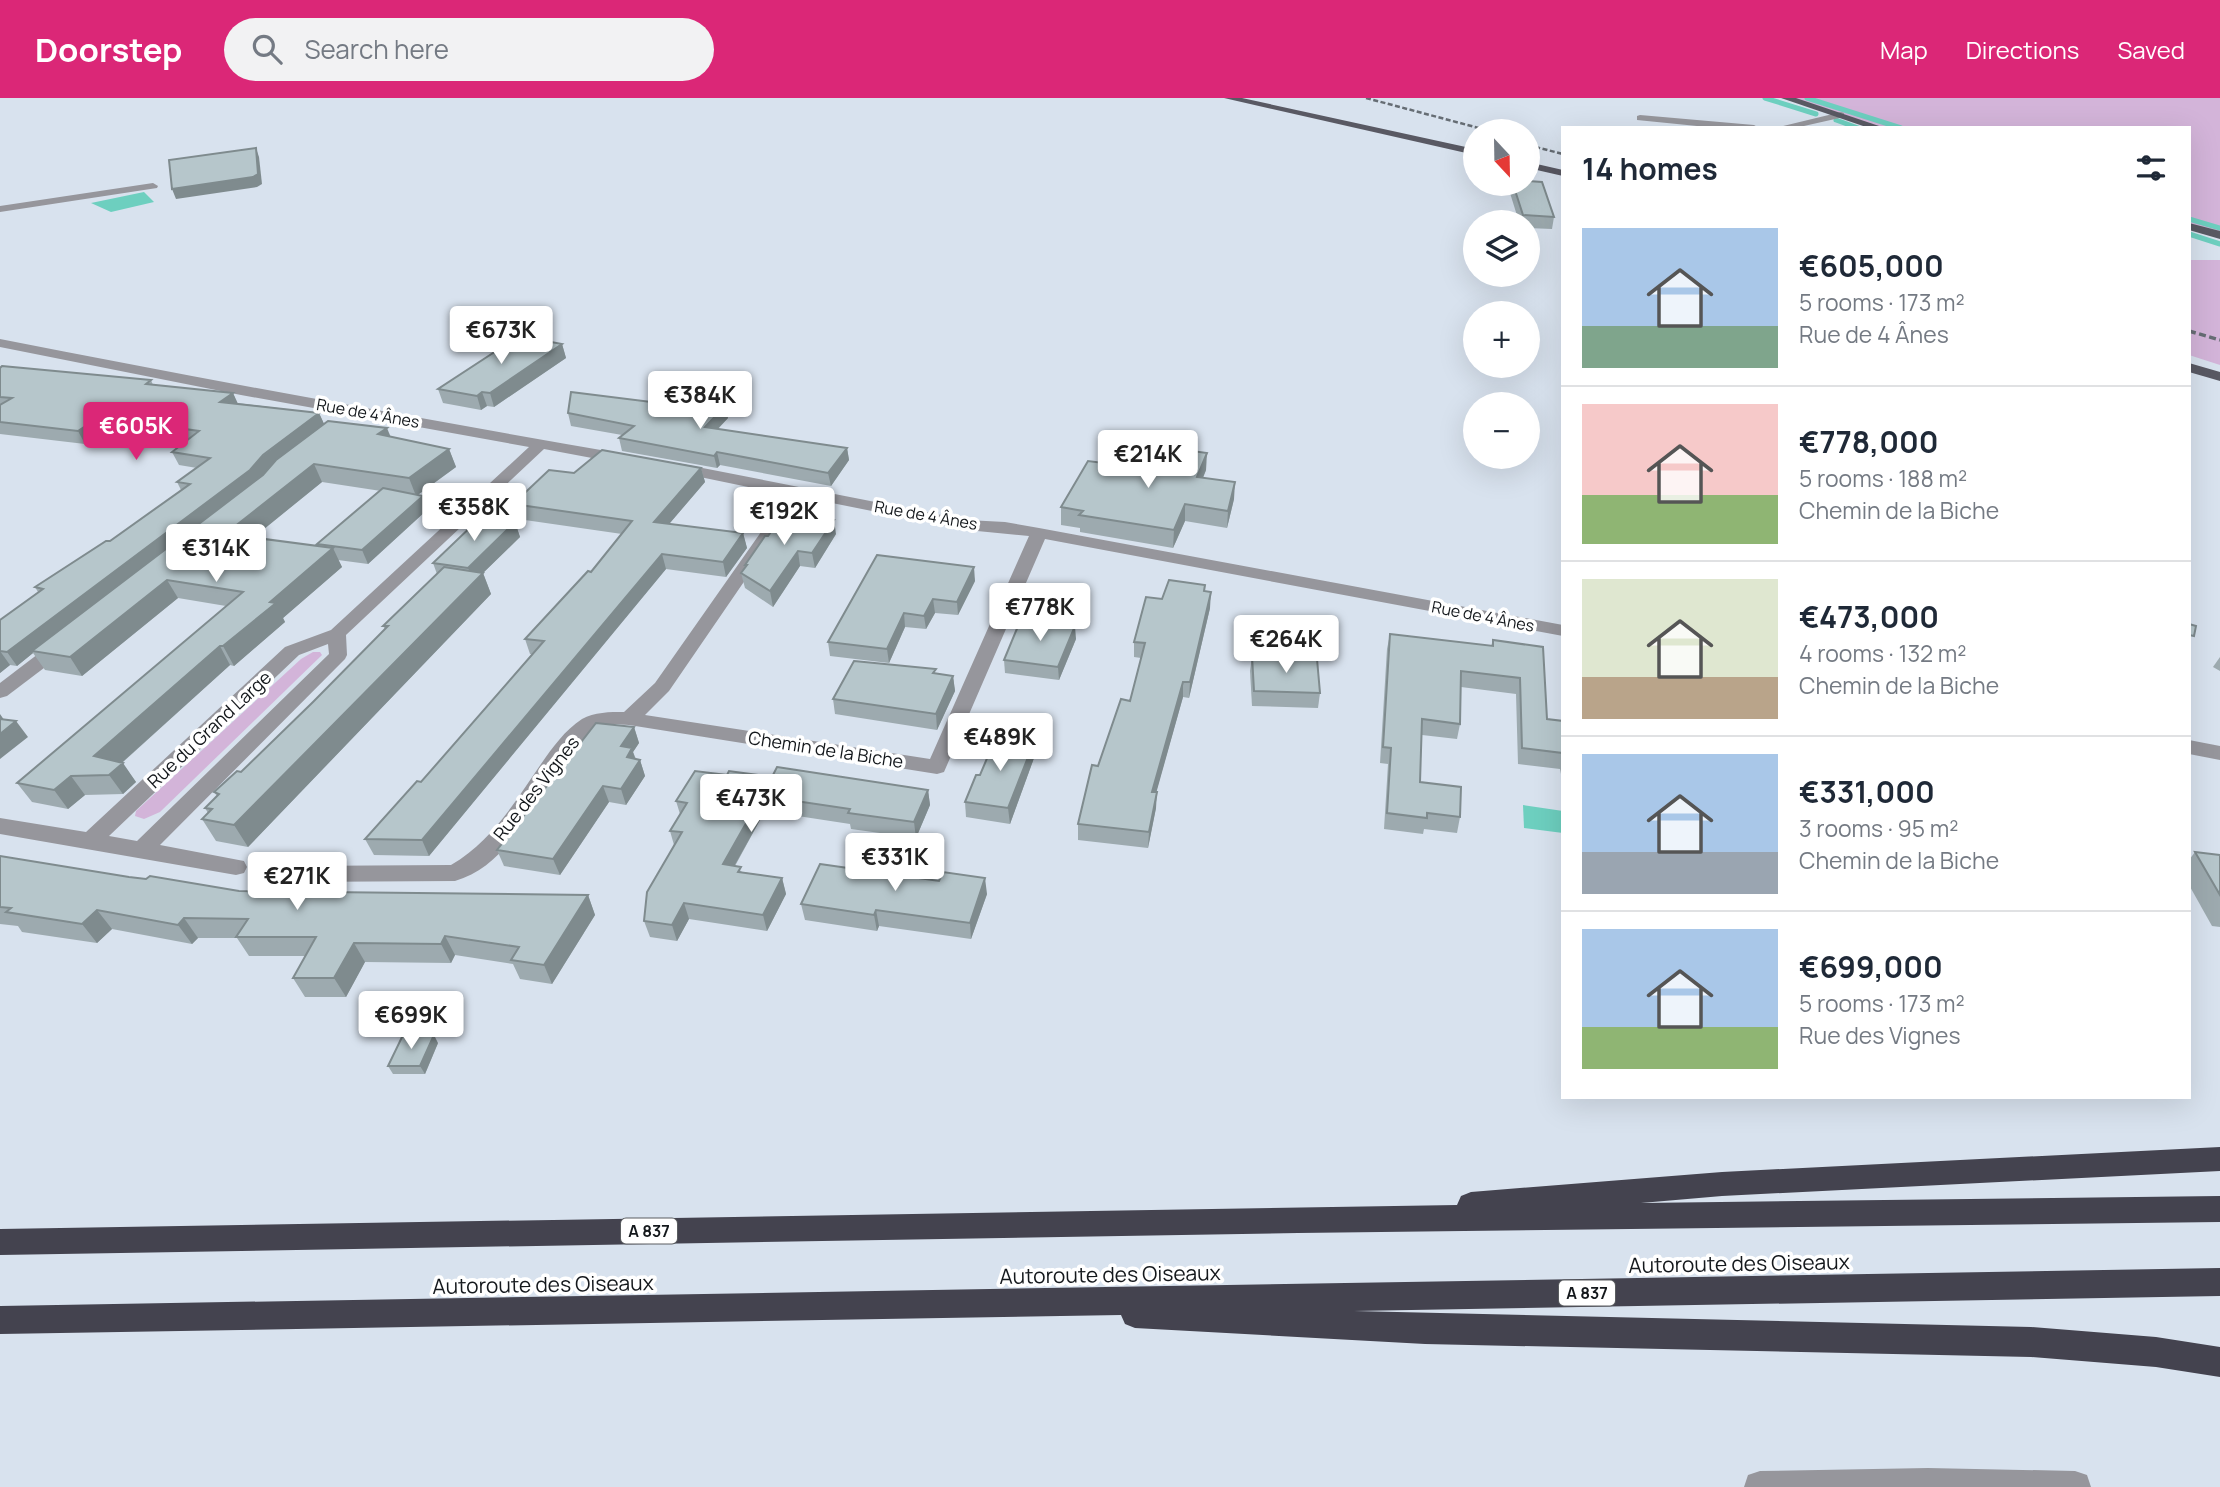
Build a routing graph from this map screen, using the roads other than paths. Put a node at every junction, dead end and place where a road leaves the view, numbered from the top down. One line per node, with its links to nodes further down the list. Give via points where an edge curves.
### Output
1 (1229, 98): 8 (main road)
2 (1786, 98): 3 (main road)
3 (1841, 115): 6 (street); 7 (main road)
4 (1640, 118): 5 (street)
5 (1731, 126)
6 (1789, 126)
7 (1874, 126)
8 (1463, 149)
9 (1540, 168): 10 (main road)
10 (1561, 173)
11 (153, 186): 12 (street)
12 (0, 209)
13 (2191, 227): 14 (main road)
14 (2220, 235)
15 (0, 344): 18 (street, Rue de 4 Ânes)
16 (2191, 368): 17 (main road)
17 (2220, 377)
18 (357, 412): 19 (street); 20 (street, Rue de 4 Ânes)
19 (337, 428)
20 (542, 443): 21 (street, Rue de 4 Ânes); 27 (street, Rue du Grand Large)
21 (639, 461)
22 (665, 466): 23 (street, Rue de 4 Ânes)
23 (798, 491): 24 (street, Rue de 4 Ânes, via 967,525); 29 (street, via 662,687)
24 (1039, 533): 25 (street, Rue de 4 Ânes); 29 (street, Chemin de la Biche, via 937,767)
25 (1561, 631)
26 (77, 633): 28 (street)
27 (337, 634): 33 (street, Rue du Grand Large, via 292,651); 34 (street, Rue du Grand Large, via 338,655)
28 (0, 692)
29 (629, 719): 36 (street, Rue des Vignes, via 588,724 472,866 455,873)
30 (2191, 747): 31 (street)
31 (2220, 753)
32 (0, 826): 33 (street)
33 (91, 840): 34 (street)
34 (142, 850): 35 (street)
35 (236, 867)
36 (292, 874)
37 (2220, 1159): 39 (highway, via 1722,1184)
38 (2220, 1209): 39 (highway, A 837)
39 (1298, 1220): 40 (highway, A 837)
40 (0, 1242)
41 (2220, 1282): 42 (highway, Autoroute des Oiseaux / A 837)
42 (955, 1305): 43 (highway, Autoroute des Oiseaux / A 837); 44 (highway, via 1425,1329 2031,1342)
43 (0, 1320)
44 (2220, 1362)
45 (1760, 1487): 46 (street)
46 (2075, 1487)

